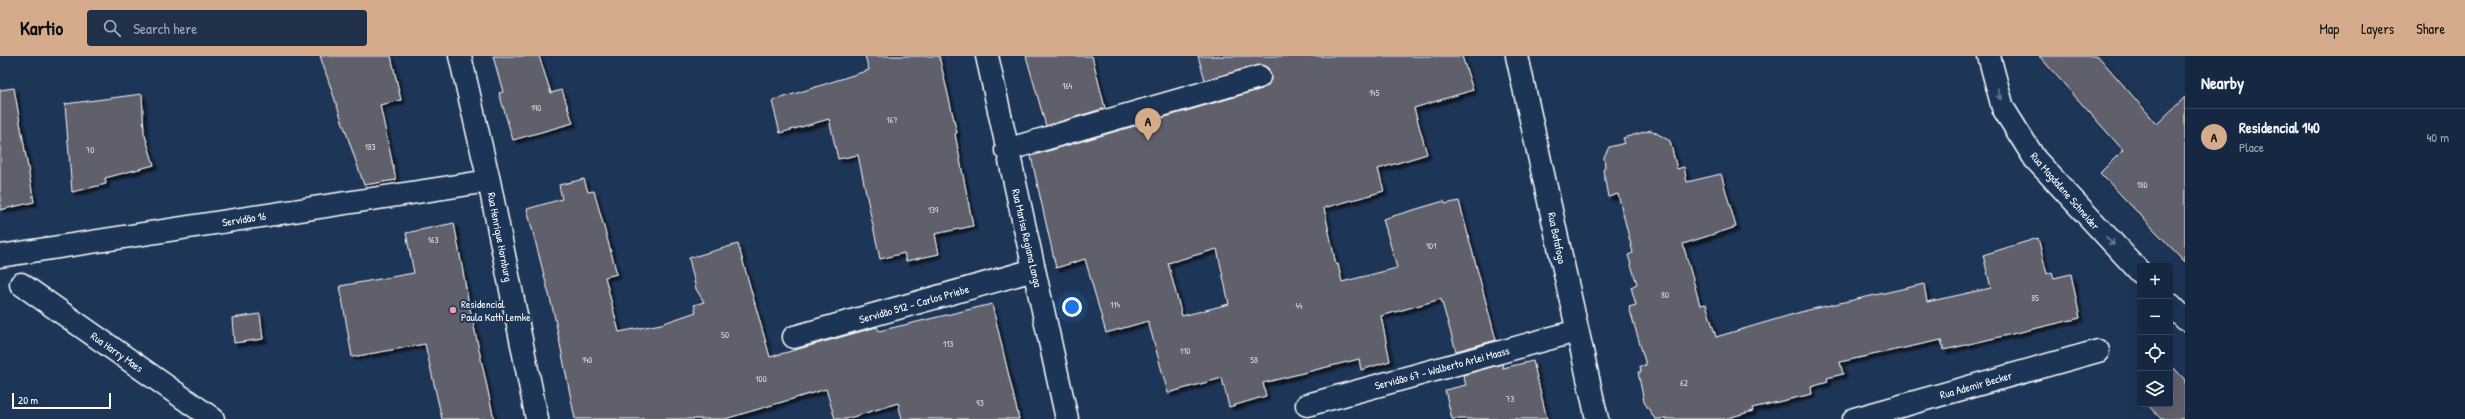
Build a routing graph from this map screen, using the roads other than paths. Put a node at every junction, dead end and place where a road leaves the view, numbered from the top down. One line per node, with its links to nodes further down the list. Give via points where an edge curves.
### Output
1 (460, 56): 7 (street, Rua Henrique Hornburg)
2 (987, 56): 6 (street, Rua Marisa Regiana Langa)
3 (1517, 56): 14 (street, Rua Botafogo)
4 (1989, 56): 9 (street, Rua Magdalene Schneider, one-way to 9, via 2003,108 2035,159)
5 (1259, 77): 6 (street)
6 (1006, 150): 10 (street, Rua Marisa Regiana Langa)
7 (489, 181): 8 (street, Servidão 16); 19 (street, Rua Henrique Hornburg)
8 (0, 256)
9 (2137, 269)
10 (1034, 270): 15 (street, Servidão 512 - Carlos Priebe); 20 (street, Rua Marisa Regiana Langa)
11 (21, 284): 18 (street, Rua Harry Maes)
12 (2173, 307): 13 (street)
13 (2185, 319)
14 (1578, 331): 17 (street, Servidão 67 - Walberto Arlei Maass); 21 (street, Rua Botafogo)
15 (794, 337)
16 (2098, 351): 22 (street, Rua Ademir Becker)
17 (1307, 404)
18 (213, 419)
19 (537, 419)
20 (1067, 419)
21 (1598, 419)
22 (1854, 419)

